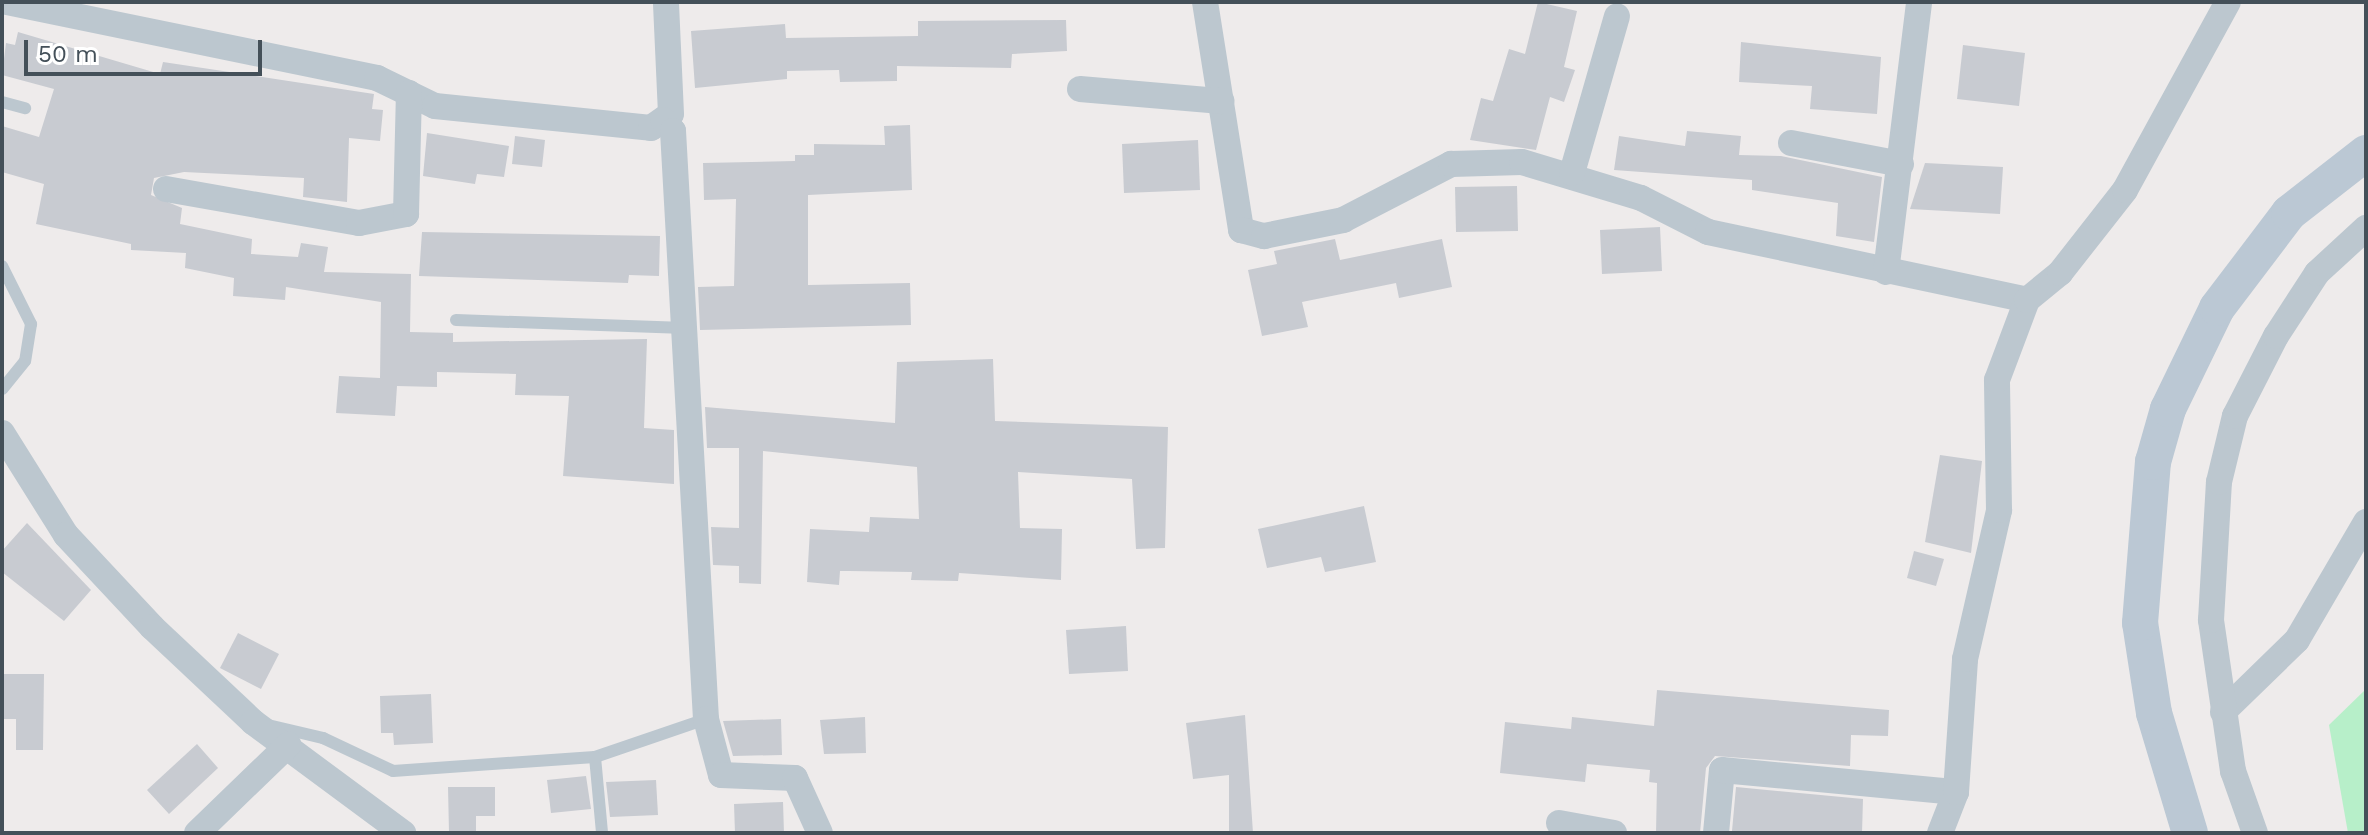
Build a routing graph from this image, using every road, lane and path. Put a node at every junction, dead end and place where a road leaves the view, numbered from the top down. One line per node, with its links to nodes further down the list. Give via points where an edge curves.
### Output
1 (7, 2): 8 (street, via 377,78)
2 (666, 2): 12 (street, via 673,58 671,114)
3 (1205, 2): 9 (street)
4 (1919, 2): 15 (street)
5 (2228, 2): 21 (street, via 2125,190 2060,273)
6 (1617, 16): 16 (street)
7 (1080, 89): 9 (street)
8 (409, 93): 12 (street, via 435,106 651,128); 17 (street, via 406,214 359,223)
9 (1221, 101): 16 (street, via 1241,230 1264,236 1343,220 1451,164 1522,162)
10 (2, 102): 11 (lane)
11 (25, 108)
12 (663, 120): 23 (street, via 673,131)
13 (1791, 143): 15 (street)
14 (2366, 153): 41 (street, via 2289,213 2217,308 2168,409 2153,462 2140,623 2154,713)
15 (1901, 164): 20 (street)
16 (1572, 173): 20 (street, via 1708,232)
17 (166, 189)
18 (2366, 228): 27 (street, via 2317,273 2235,416 2212,542)
19 (2, 266): 24 (lane, via 31,324 25,361)
20 (1886, 272): 21 (street)
21 (2027, 300): 32 (street, via 1997,380 1999,510 1965,659)
22 (456, 320): 23 (lane)
23 (685, 328): 28 (street)
24 (2, 389)
25 (2, 433): 29 (street, via 66,535)
26 (2366, 522): 27 (street, via 2297,640)
27 (2223, 712): 42 (street)
28 (706, 719): 31 (lane); 37 (street, via 721,775 795,778)
29 (253, 722): 30 (street); 31 (lane, via 323,738 393,771)
30 (288, 745): 34 (street); 35 (street)
31 (595, 757): 36 (lane)
32 (1956, 792): 39 (street, via 1722,770); 40 (street)
33 (1559, 823): 38 (street)
34 (197, 833)
35 (403, 833)
36 (602, 833)
37 (820, 833)
38 (1614, 833)
39 (1716, 833)
40 (1940, 833)
41 (2190, 833)
42 (2255, 833)

